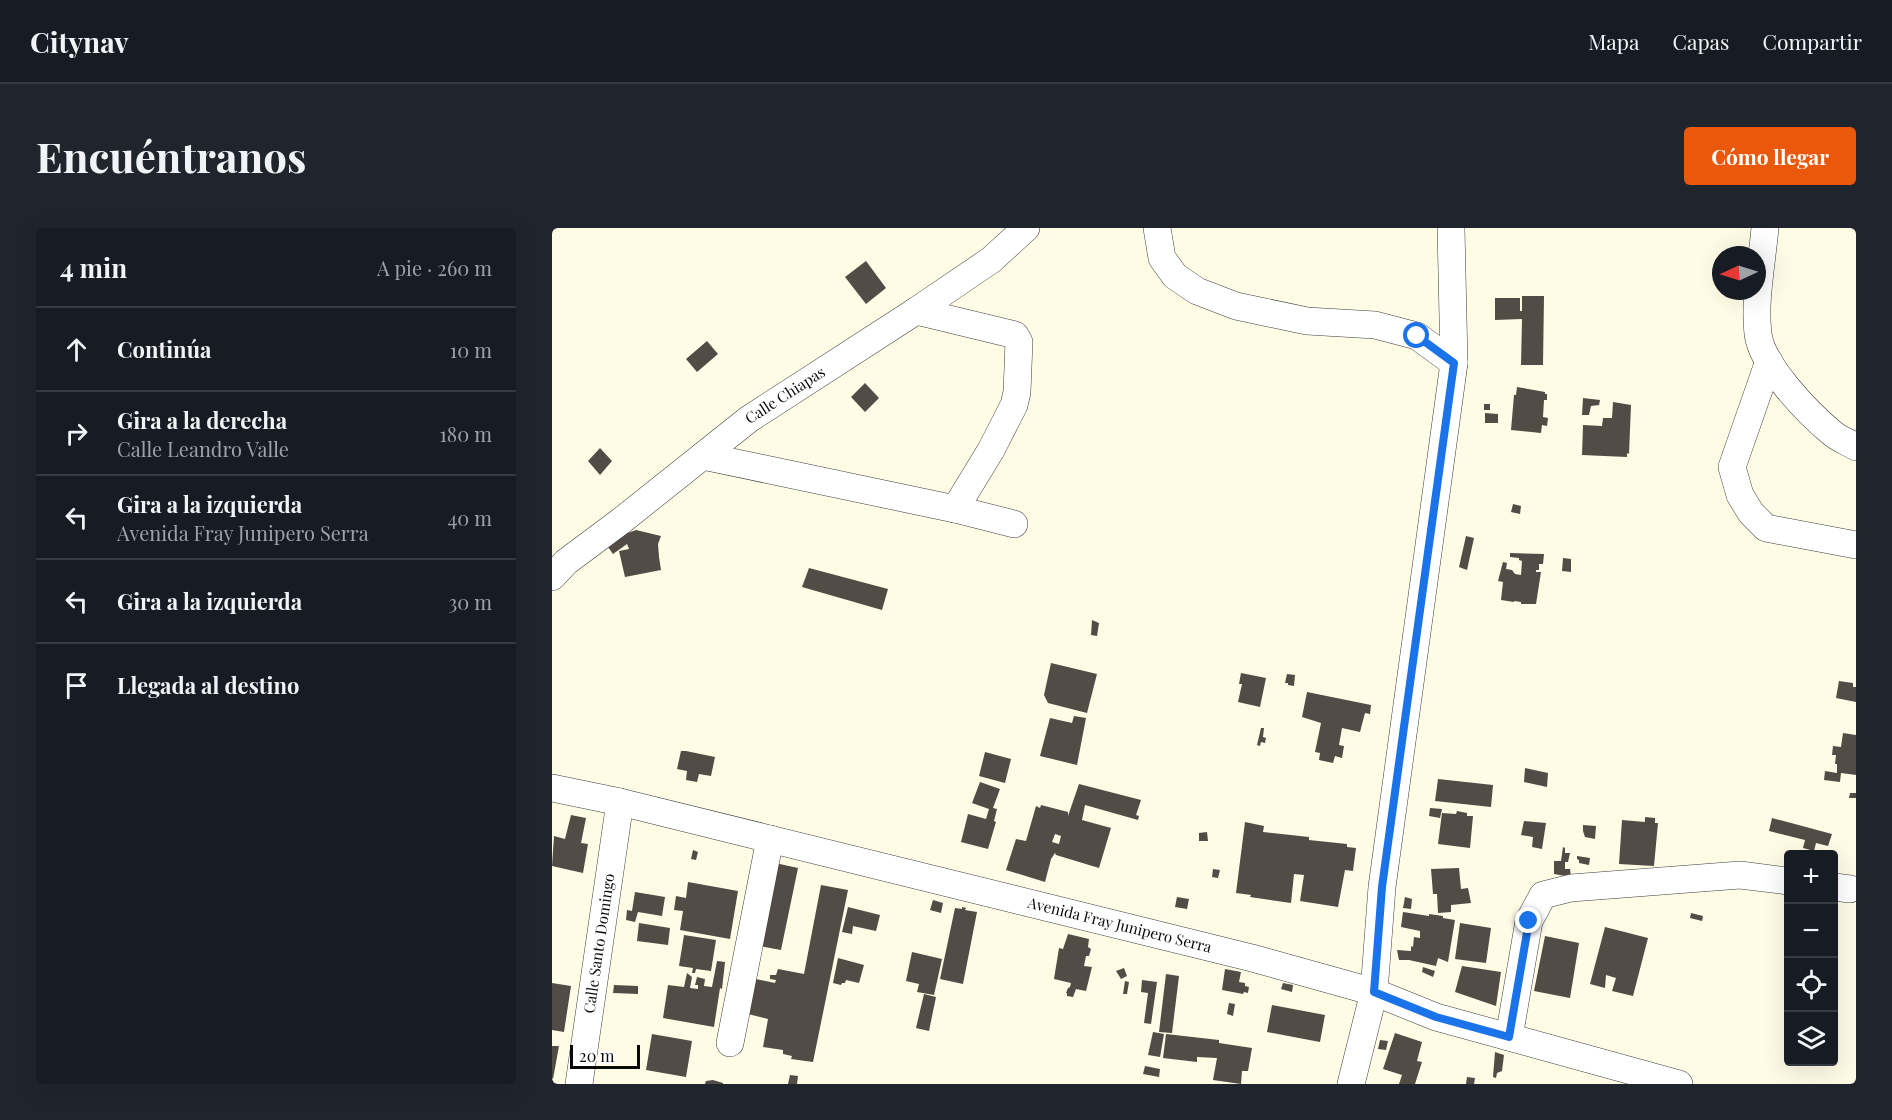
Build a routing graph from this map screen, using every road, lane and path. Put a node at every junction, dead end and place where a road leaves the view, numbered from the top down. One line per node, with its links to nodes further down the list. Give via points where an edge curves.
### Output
1 (1026, 228): 5 (street, Calle Chiapas, via 991,260)
2 (1157, 228): 7 (street, via 1162,258 1175,276 1197,291 1236,306 1307,321 1375,325 1417,336)
3 (1451, 228): 7 (street)
4 (1765, 228): 6 (street, via 1758,336)
5 (916, 311): 9 (street, Calle Chiapas, via 748,419); 10 (street, via 1015,335 1019,342 1014,405)
6 (1769, 361): 8 (street, via 1786,387 1810,412 1834,435); 12 (street, via 1732,467 1740,495 1766,528)
7 (1454, 363): 18 (street, via 1384,875)
8 (1856, 447)
9 (703, 456): 10 (street); 13 (street, Calle Chiapas)
10 (955, 509): 11 (street)
11 (1014, 524)
12 (1856, 545)
13 (552, 577)
14 (552, 788): 15 (street, Avenida Fray Junipero Serra)
15 (620, 802): 16 (street, Avenida Fray Junipero Serra); 21 (street, Calle Santo Domingo)
16 (770, 839): 18 (street, Avenida Fray Junipero Serra, via 1252,958); 20 (street)
17 (1784, 880): 19 (street, via 1740,875 1571,888 1543,895 1529,921)
18 (1374, 992): 19 (street, Avenida Fray Junipero Serra, via 1436,1017); 22 (street)
19 (1509, 1037): 23 (street, Avenida Fray Junipero Serra)
20 (730, 1042)
21 (579, 1084)
22 (1351, 1084)
23 (1679, 1084)

